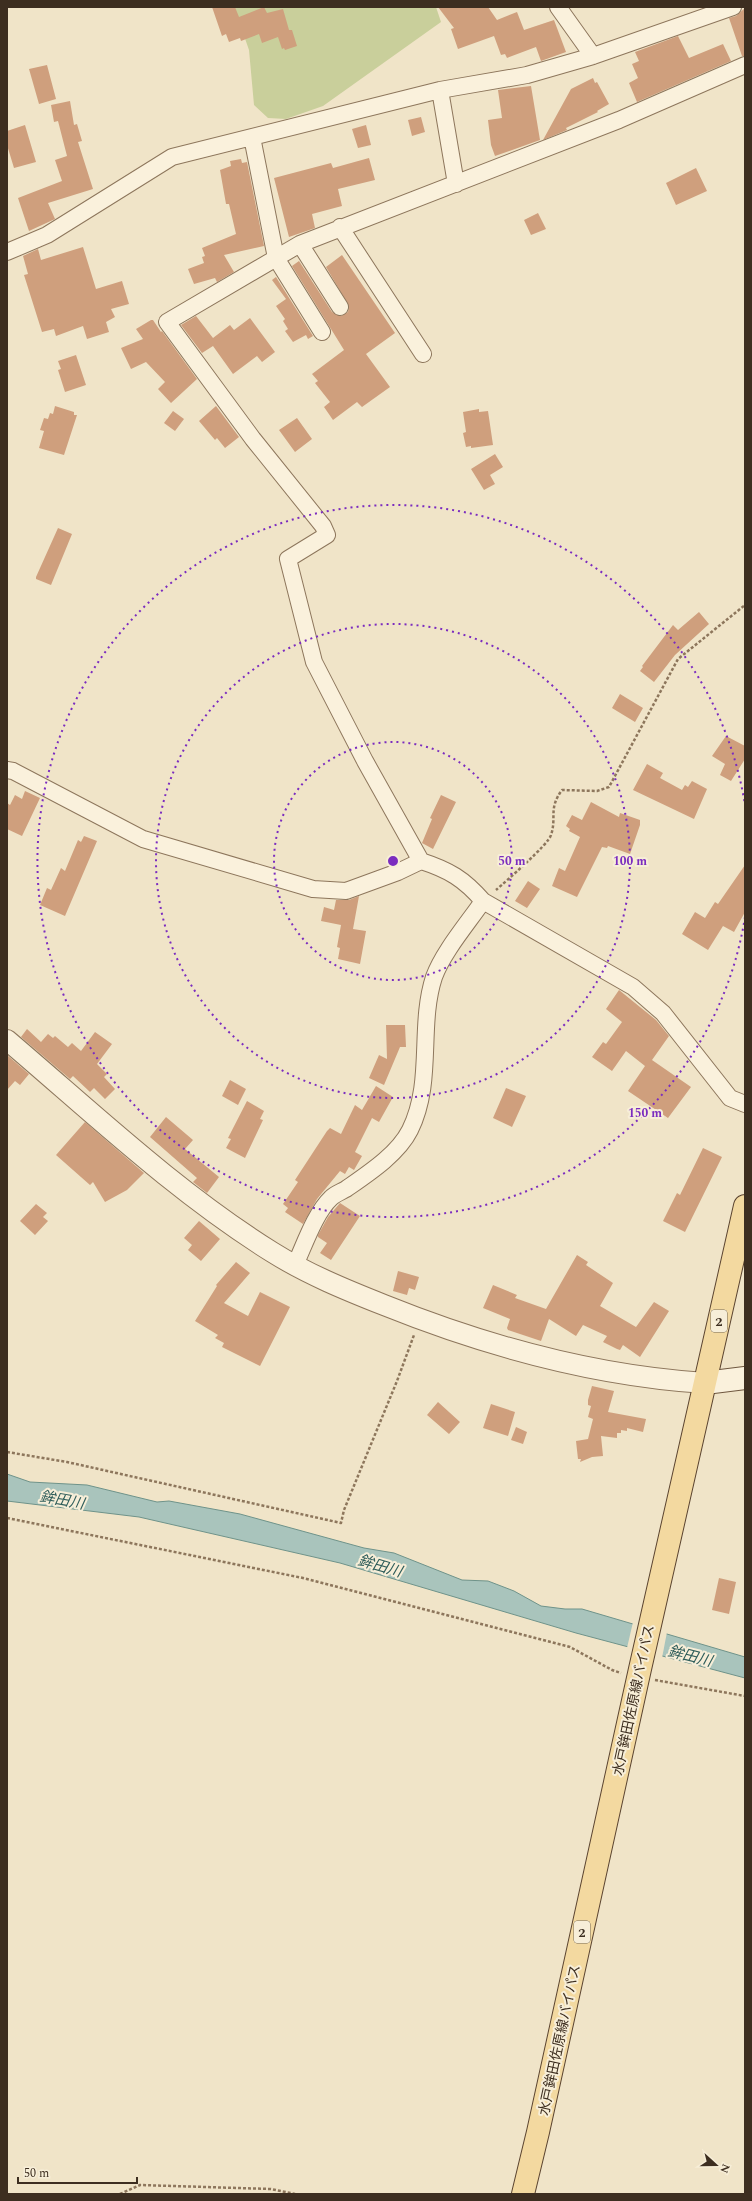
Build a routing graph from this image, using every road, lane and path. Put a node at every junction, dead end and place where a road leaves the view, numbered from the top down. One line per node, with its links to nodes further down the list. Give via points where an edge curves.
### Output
1 (558, 7): 3 (street)
2 (733, 7): 3 (street)
3 (592, 56): 5 (street, via 527,75)
4 (745, 65): 7 (street, via 619,120)
5 (440, 90): 6 (street); 7 (street)
6 (252, 137): 10 (street, via 172,157 47,234); 11 (street)
7 (456, 184): 8 (street)
8 (340, 227): 9 (street); 14 (street)
9 (300, 244): 11 (street); 12 (street)
10 (7, 252)
11 (276, 258): 13 (street); 17 (street, via 167,322 253,439 323,526 327,535 288,559 314,662)
12 (340, 307)
13 (322, 332)
14 (423, 354)
15 (745, 605): 18 (path, via 678,659 609,787 597,791 562,790 554,800 551,836 517,872)
16 (7, 770): 17 (street, via 143,839 313,889 346,891)
17 (421, 861): 18 (street, via 444,868 467,883)
18 (483, 901): 20 (street, via 633,987 663,1013 730,1098); 22 (street, via 435,976 430,997 424,1075 410,1129 397,1149 330,1199 312,1227)
19 (7, 1040): 22 (street, via 190,1194 245,1235)
20 (745, 1104)
21 (745, 1206): 25 (main road, 水戸鉾田佐原線バイパス / 2)
22 (295, 1265): 23 (street, via 351,1292)
23 (419, 1319): 25 (street, via 526,1353 640,1377); 26 (path, via 398,1381 344,1510 341,1523 83,1466)
24 (745, 1378): 25 (main road)
25 (705, 1383): 28 (main road, 水戸鉾田佐原線バイパス / 2)
26 (7, 1452)
27 (7, 1518): 28 (path, via 303,1578 570,1647 612,1670)
28 (639, 1673): 29 (path); 32 (main road, 水戸鉾田佐原線バイパス / 2)
29 (745, 1696)
30 (120, 2194): 31 (path, via 140,2185 271,2189)
31 (295, 2194)
32 (523, 2194)

